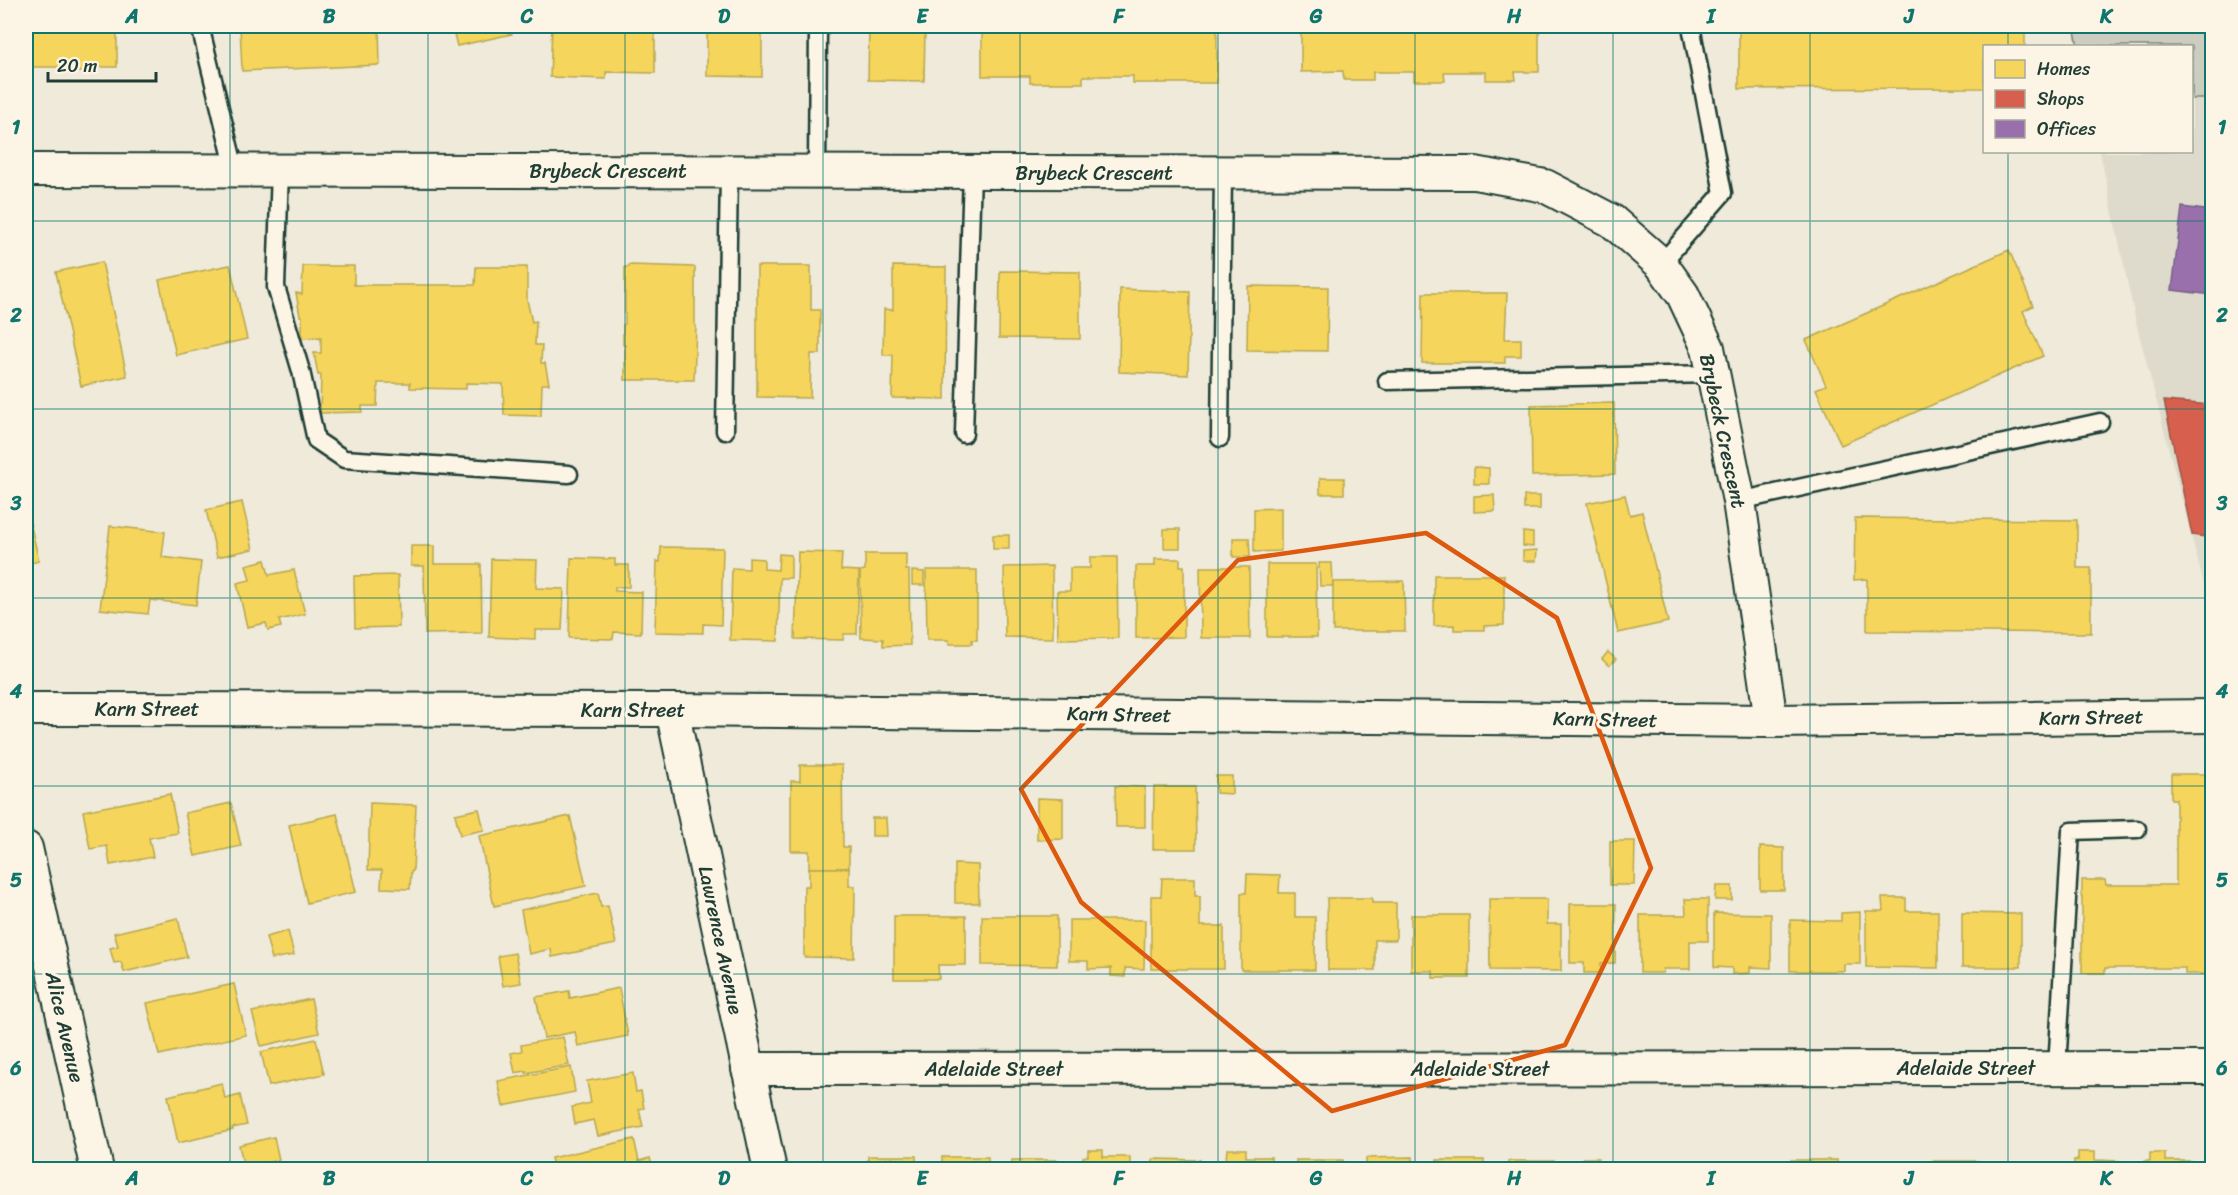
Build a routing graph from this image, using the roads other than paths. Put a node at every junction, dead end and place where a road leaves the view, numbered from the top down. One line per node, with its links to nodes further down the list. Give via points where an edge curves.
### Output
1 (200, 26): 5 (lane)
2 (818, 26): 8 (lane)
3 (1691, 26): 11 (lane, via 1723,193)
4 (26, 170): 5 (street, Brybeck Crescent)
5 (235, 170): 6 (street, Brybeck Crescent)
6 (280, 170): 7 (street, Brybeck Crescent); 18 (lane, via 276,287 316,440 344,459)
7 (729, 172): 8 (street, Brybeck Crescent); 15 (lane)
8 (817, 172): 9 (street, Brybeck Crescent)
9 (972, 172): 10 (street, Brybeck Crescent); 16 (lane)
10 (1223, 173): 11 (street, Brybeck Crescent, via 1475,173 1545,186 1612,221); 17 (lane)
11 (1661, 264): 12 (street, Brybeck Crescent, via 1683,295 1708,348)
12 (1713, 374): 13 (lane); 19 (street, Brybeck Crescent)
13 (1387, 381)
14 (2100, 422): 19 (lane)
15 (725, 431)
16 (964, 434)
17 (1220, 438)
18 (569, 474)
19 (1738, 501): 23 (street, Brybeck Crescent)
20 (26, 709): 21 (street, Karn Street)
21 (672, 710): 23 (street, Karn Street); 28 (street, Lawrence Avenue)
22 (2212, 716): 23 (street, Karn Street)
23 (1771, 721)
24 (2137, 829): 26 (lane, via 2071,831)
25 (26, 848): 29 (street, Alice Avenue)
26 (2057, 1068): 27 (street, Adelaide Street); 28 (street, Adelaide Street)
27 (2212, 1068)
28 (748, 1070): 30 (street, Lawrence Avenue)
29 (97, 1170)
30 (770, 1170)

